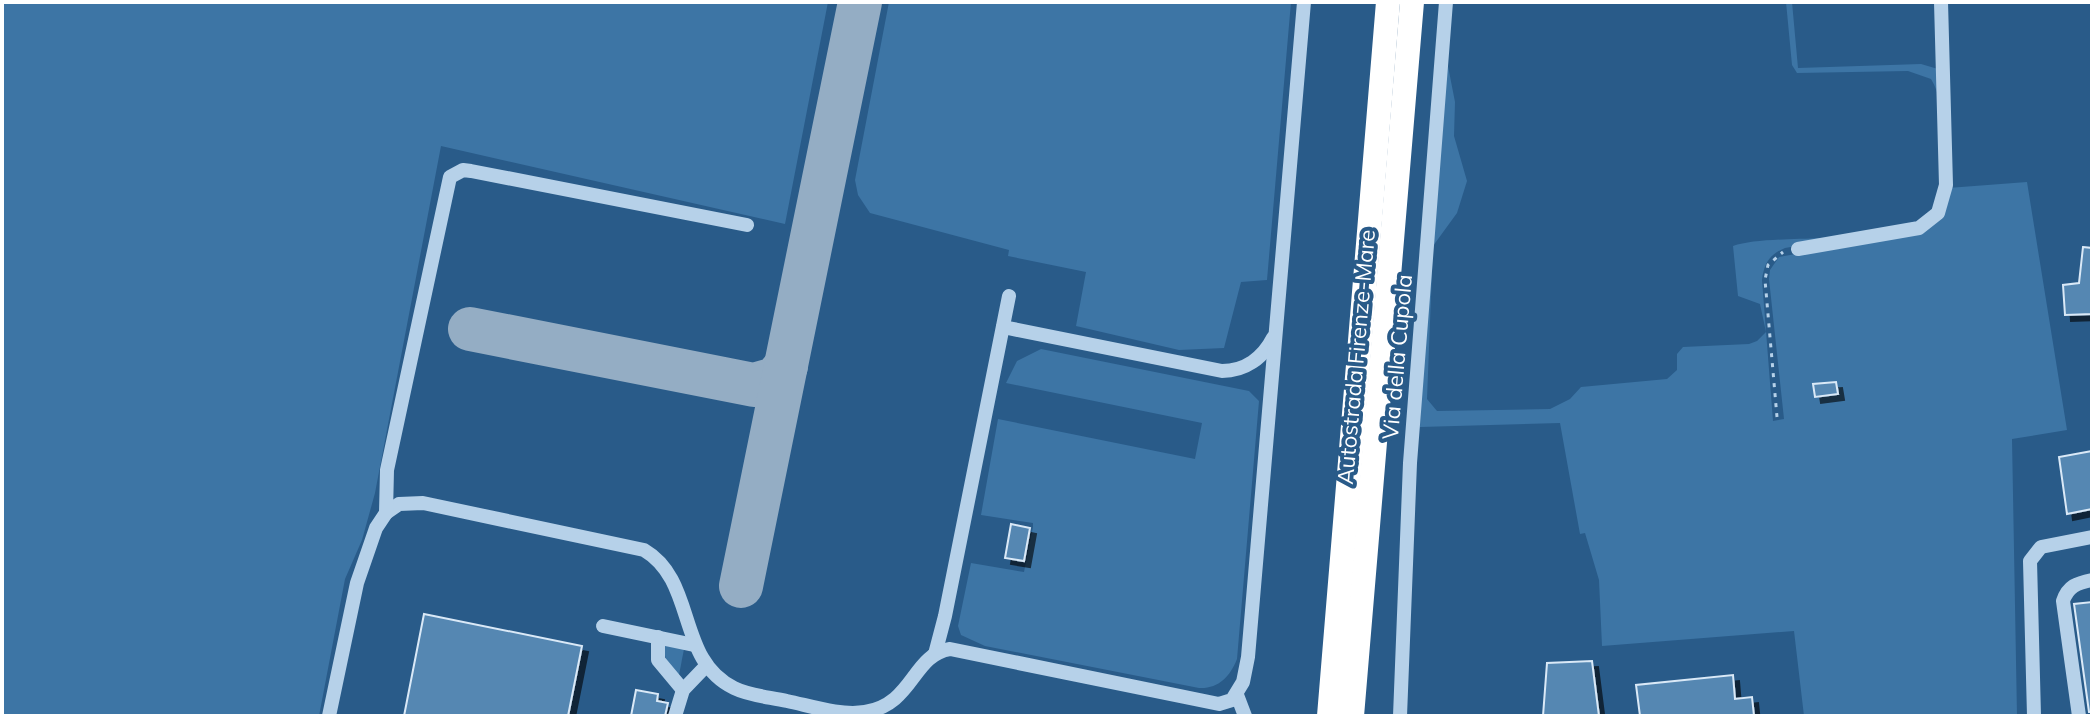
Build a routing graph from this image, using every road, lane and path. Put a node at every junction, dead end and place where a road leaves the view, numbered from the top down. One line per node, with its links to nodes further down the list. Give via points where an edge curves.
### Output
1 (1304, 2): 10 (street)
2 (1388, 2): 27 (highway, Autostrada Firenze-Mare)
3 (1412, 2): 28 (highway, Autostrada Firenze-Mare)
4 (1446, 2): 29 (street, Via della Cupola, via 1410,463)
5 (1941, 2): 7 (street, via 1946,185 1938,213 1919,228)
6 (747, 225): 12 (street, via 471,171 450,177 387,470)
7 (1798, 249): 11 (path, via 1777,255 1766,273)
8 (1009, 296): 9 (street)
9 (1003, 327): 10 (street, via 1222,371 1238,370 1256,359); 18 (street)
10 (1275, 332): 21 (street, via 1248,657)
11 (1777, 417)
12 (386, 513): 17 (street, via 399,504 423,503 637,546 670,573); 24 (street, via 357,583)
13 (2092, 537): 30 (street, via 2048,544 2032,555)
14 (2092, 580): 31 (street, via 2077,583 2063,601)
15 (603, 626): 16 (street)
16 (658, 637): 17 (street); 20 (street, via 658,660)
17 (694, 645): 19 (street)
18 (935, 654): 21 (street, via 957,650 1219,704); 22 (street, via 891,703)
19 (706, 666): 20 (street); 22 (street, via 734,689)
20 (683, 690): 25 (street)
21 (1237, 695): 26 (street)
22 (837, 714)
23 (2092, 715): 31 (street)
24 (329, 716)
25 (675, 716)
26 (1245, 716)
27 (1329, 716)
28 (1352, 716)
29 (1400, 716)
30 (2034, 716)
31 (2080, 716)

